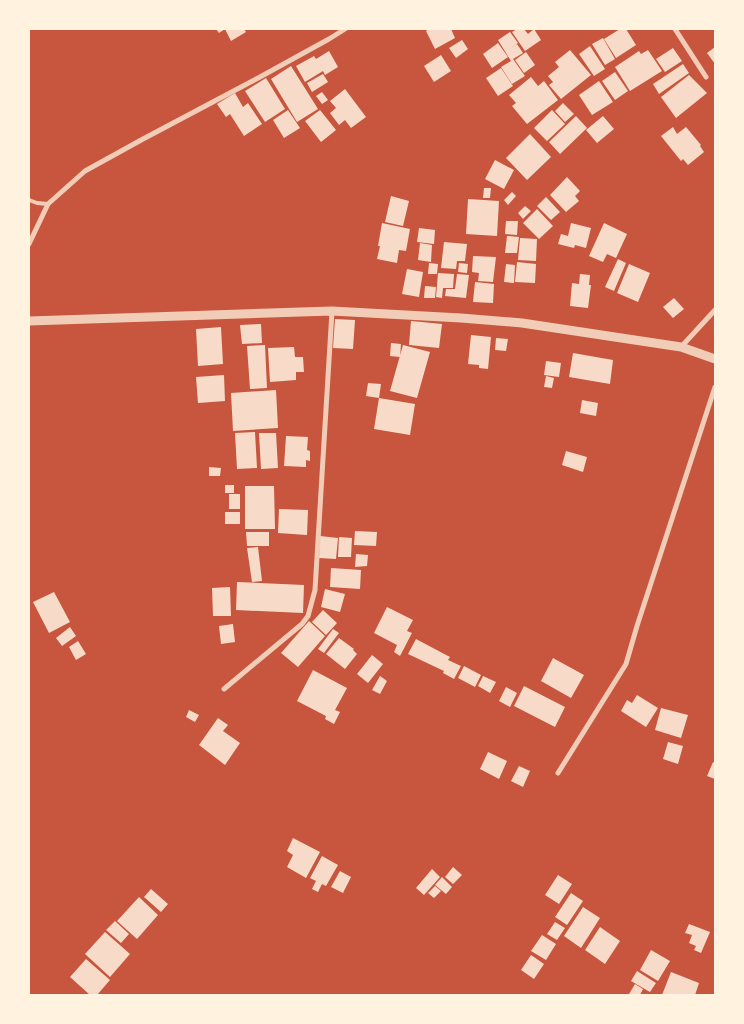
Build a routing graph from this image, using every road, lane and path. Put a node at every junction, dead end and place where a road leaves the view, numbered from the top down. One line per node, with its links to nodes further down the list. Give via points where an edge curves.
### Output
1 (345, 29): 5 (street, via 86,171)
2 (675, 29): 3 (street)
3 (706, 77)
4 (29, 200): 5 (lane)
5 (48, 204): 6 (street)
6 (29, 244)
7 (715, 310): 10 (street)
8 (332, 311): 9 (street); 10 (street, via 522,322); 13 (street, via 315,590 308,616)
9 (29, 321)
10 (681, 347): 11 (street)
11 (715, 359)
12 (715, 387): 14 (street, via 626,664)
13 (224, 689)
14 (558, 773)

